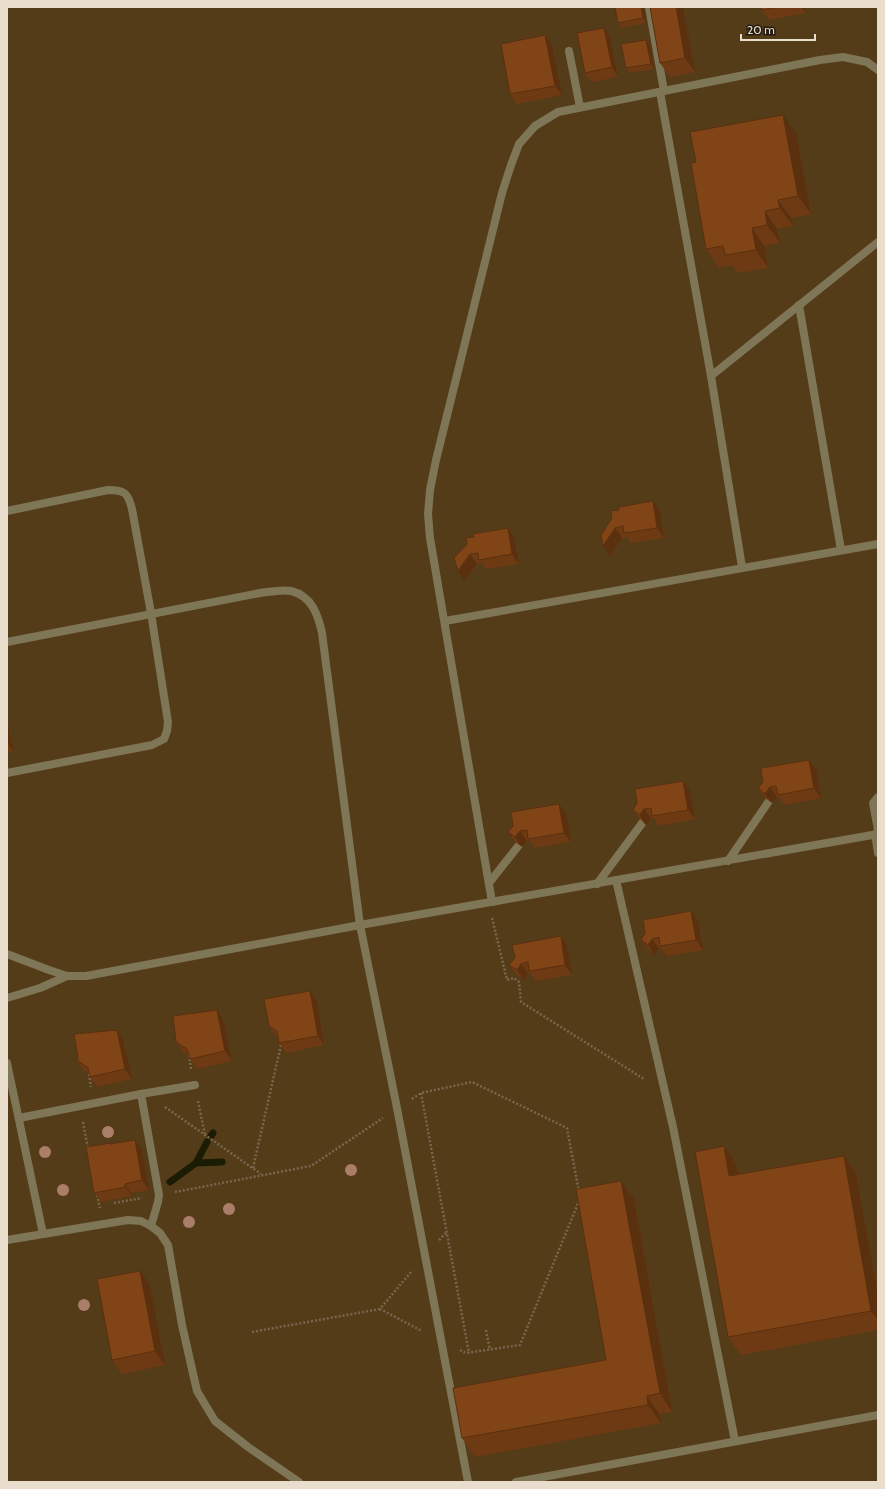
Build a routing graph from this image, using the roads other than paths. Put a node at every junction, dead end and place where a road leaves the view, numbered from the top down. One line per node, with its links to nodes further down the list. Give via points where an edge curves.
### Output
1 (649, 7): 4 (lane)
2 (569, 51): 5 (lane)
3 (878, 70): 4 (lane, via 867,62 843,57)
4 (662, 91): 5 (lane); 8 (lane)
5 (580, 108): 14 (lane, via 558,112 535,126 519,144 502,193 430,490 428,514 435,572)
6 (878, 242): 7 (lane)
7 (799, 306): 8 (lane); 11 (lane)
8 (711, 376): 12 (lane)
9 (7, 511): 13 (lane, via 108,490 126,493 132,509)
10 (878, 544): 11 (lane)
11 (841, 550): 12 (lane)
12 (742, 567): 14 (lane)
13 (151, 613): 15 (lane); 16 (lane, via 168,722 164,739 152,745); 28 (lane, via 260,593 291,591 306,598 318,615)
14 (445, 620): 25 (lane)
15 (7, 642)
16 (7, 773)
17 (878, 797): 20 (lane, via 873,803)
18 (769, 801): 23 (lane)
19 (643, 822): 26 (lane)
20 (877, 833): 22 (lane); 23 (lane)
21 (519, 845): 25 (lane)
22 (878, 853)
23 (728, 861): 24 (lane)
24 (616, 880): 26 (lane); 40 (lane, via 687,1194)
25 (490, 883): 27 (lane)
26 (597, 884): 27 (lane)
27 (491, 902): 28 (lane)
28 (360, 925): 30 (lane, via 107,973); 42 (lane)
29 (7, 954): 30 (lane)
30 (67, 976): 31 (lane)
31 (7, 998)
32 (7, 1063): 35 (lane)
33 (195, 1085): 34 (lane)
34 (144, 1094): 35 (lane); 36 (lane, via 158,1195)
35 (19, 1118): 37 (lane)
36 (151, 1226): 37 (lane, via 141,1221 128,1220); 41 (lane, via 160,1233 168,1245 183,1332 197,1391 216,1421)
37 (44, 1234): 38 (lane)
38 (7, 1240)
39 (878, 1414): 40 (lane)
40 (735, 1441): 43 (lane)
41 (299, 1482)
42 (468, 1482)
43 (516, 1482)

